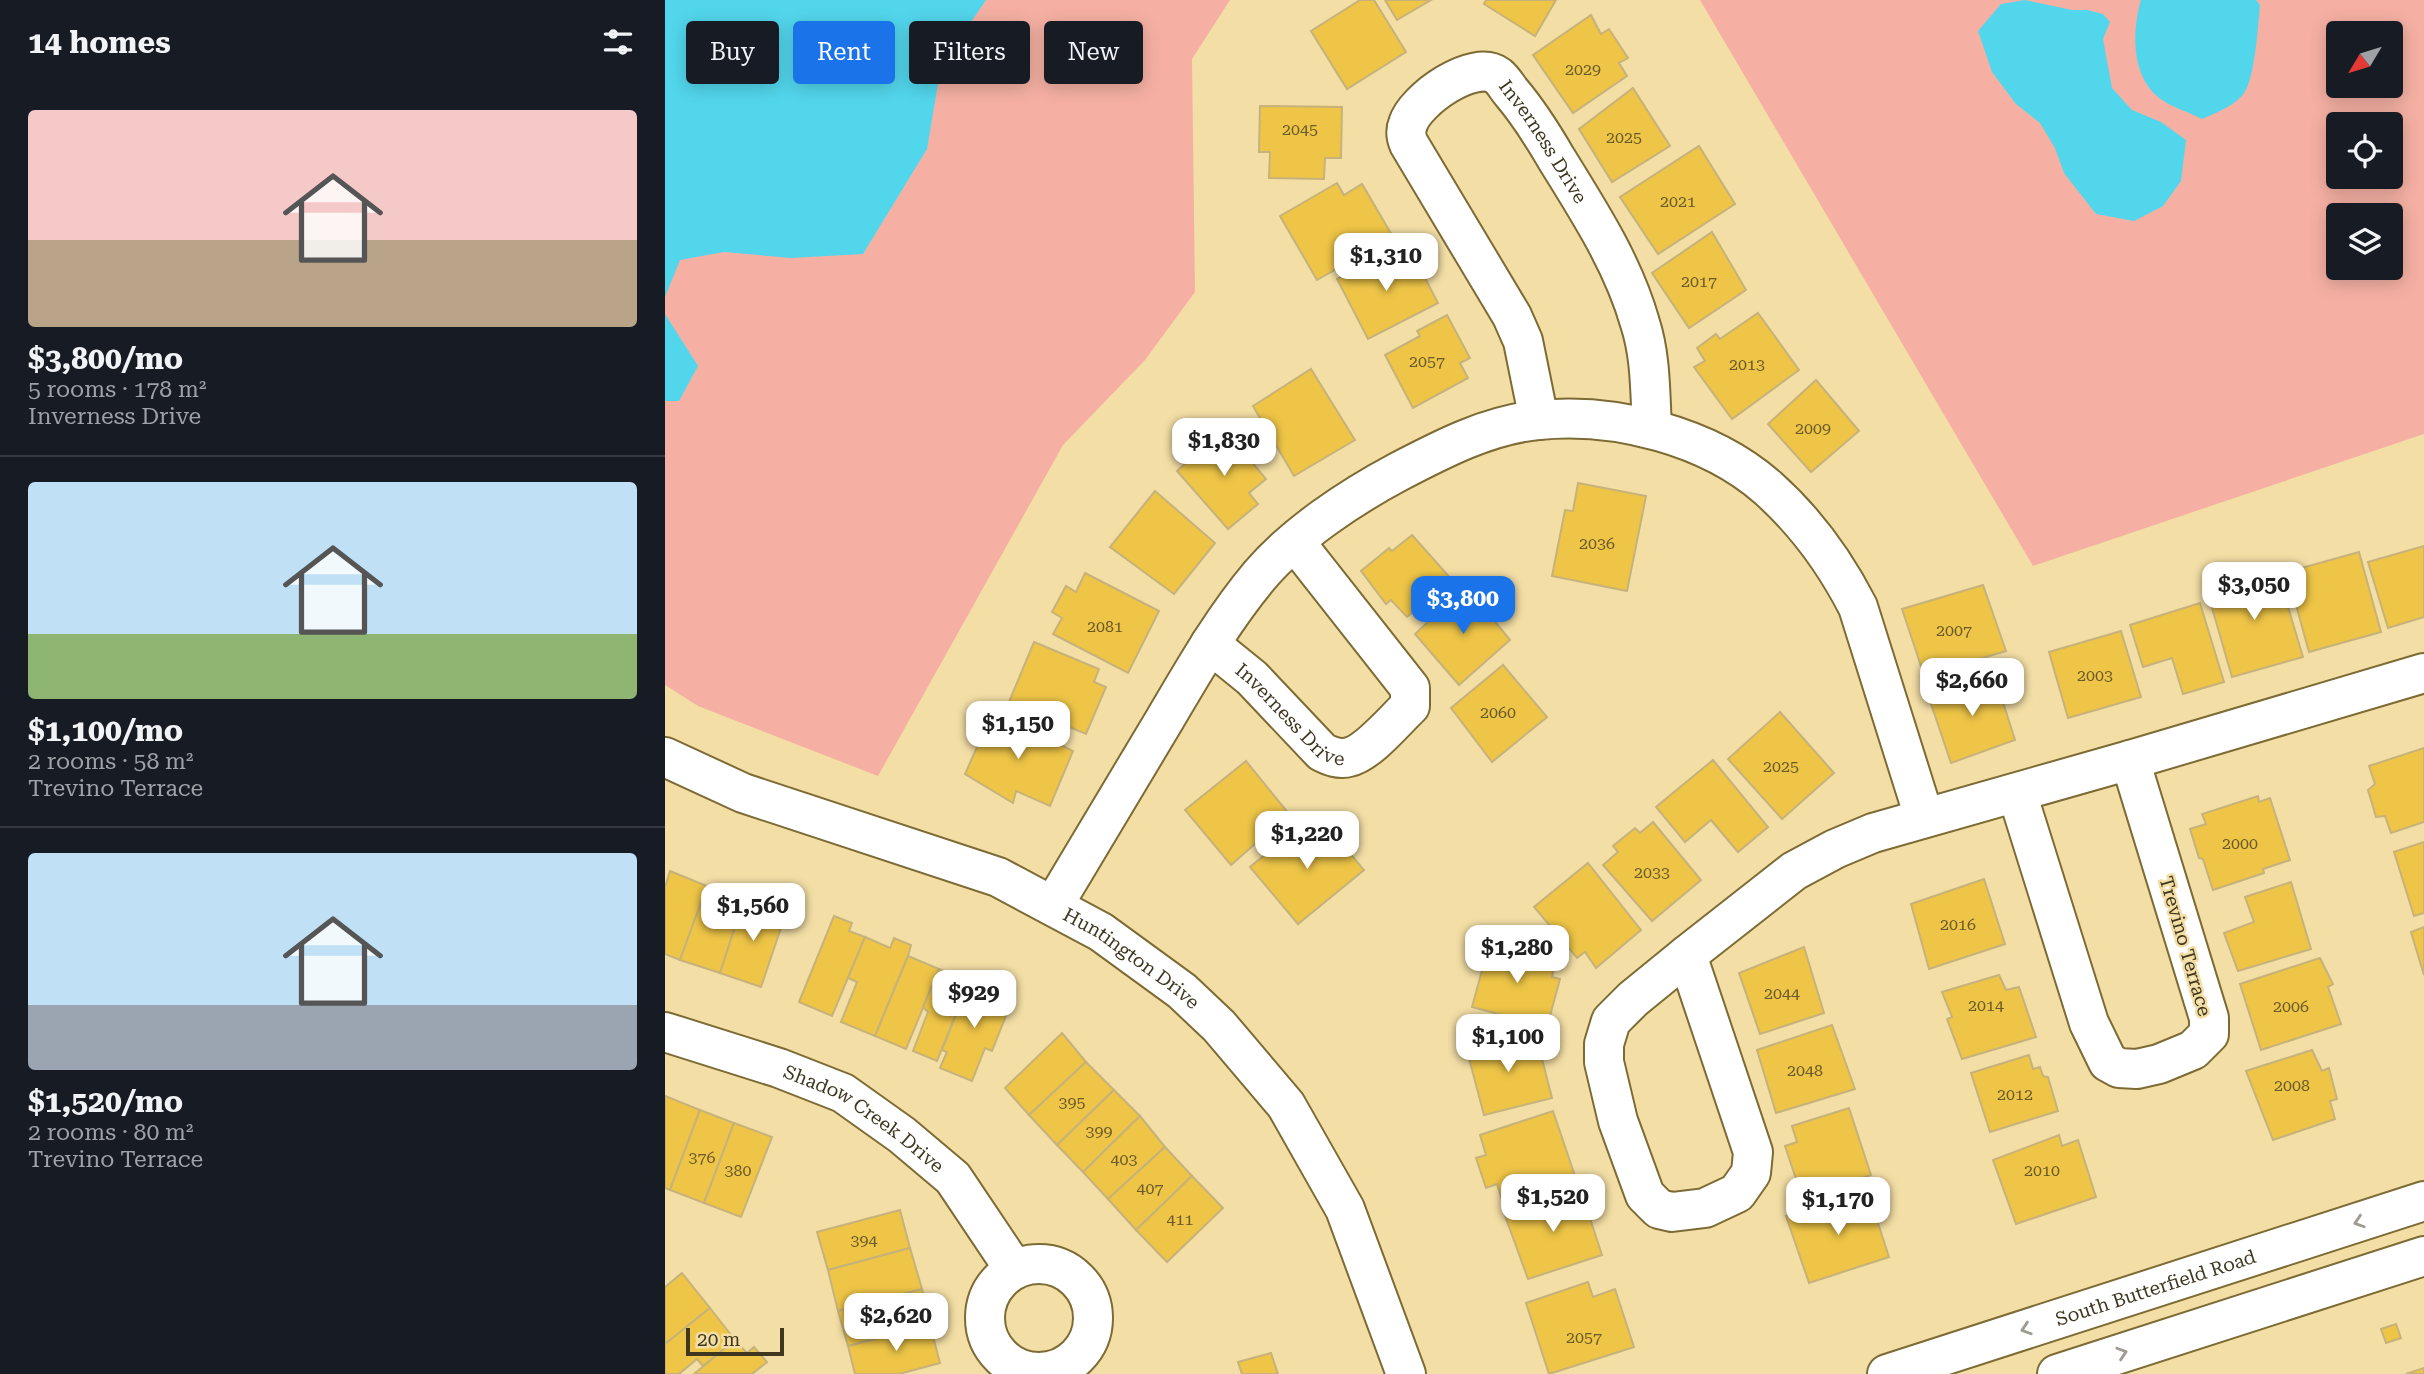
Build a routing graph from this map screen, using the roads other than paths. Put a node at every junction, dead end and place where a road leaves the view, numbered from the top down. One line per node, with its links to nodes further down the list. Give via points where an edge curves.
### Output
1 (1539, 420): 2 (street, via 1604,419); 2 (street, Inverness Drive, via 1523,341 1512,316 1406,134 1408,121 1428,96 1470,72 1497,75 1529,113 1597,224 1641,323 1649,365); 3 (street, via 1454,442 1365,490)
2 (1652, 428): 9 (street, via 1688,441 1766,486 1806,526 1842,577 1858,607)
3 (1295, 542): 4 (street, via 1261,574); 4 (street, Inverness Drive, via 1410,688 1410,706 1360,753 1333,758 1252,678)
4 (1210, 644): 10 (street)
5 (2424, 673): 7 (street)
6 (665, 757): 10 (street, Huntington Drive, via 743,793 997,877)
7 (2130, 760): 8 (street); 8 (street, Trevino Terrace, via 2209,1018 2209,1034 2193,1050 2159,1064 2119,1068 2108,1062 2089,1023)
8 (2017, 793): 9 (street)
9 (1924, 817): 11 (street, via 1873,833 1794,871)
10 (1053, 905): 16 (street, Huntington Drive, via 1101,932 1182,991 1219,1026 1286,1105 1345,1209)
11 (1687, 955): 11 (street, via 1611,1021 1604,1044 1618,1121 1645,1195 1659,1209 1672,1212 1705,1208 1737,1193 1751,1173 1753,1152)
12 (665, 1032): 15 (street, Shadow Creek Drive, via 843,1093 953,1178)
13 (2424, 1201): 17 (street, South Butterfield Road, one-way to 17)
14 (2424, 1256): 18 (street, one-way to 14)
15 (1014, 1269)
16 (1406, 1374)
17 (1887, 1374)
18 (2057, 1374)

